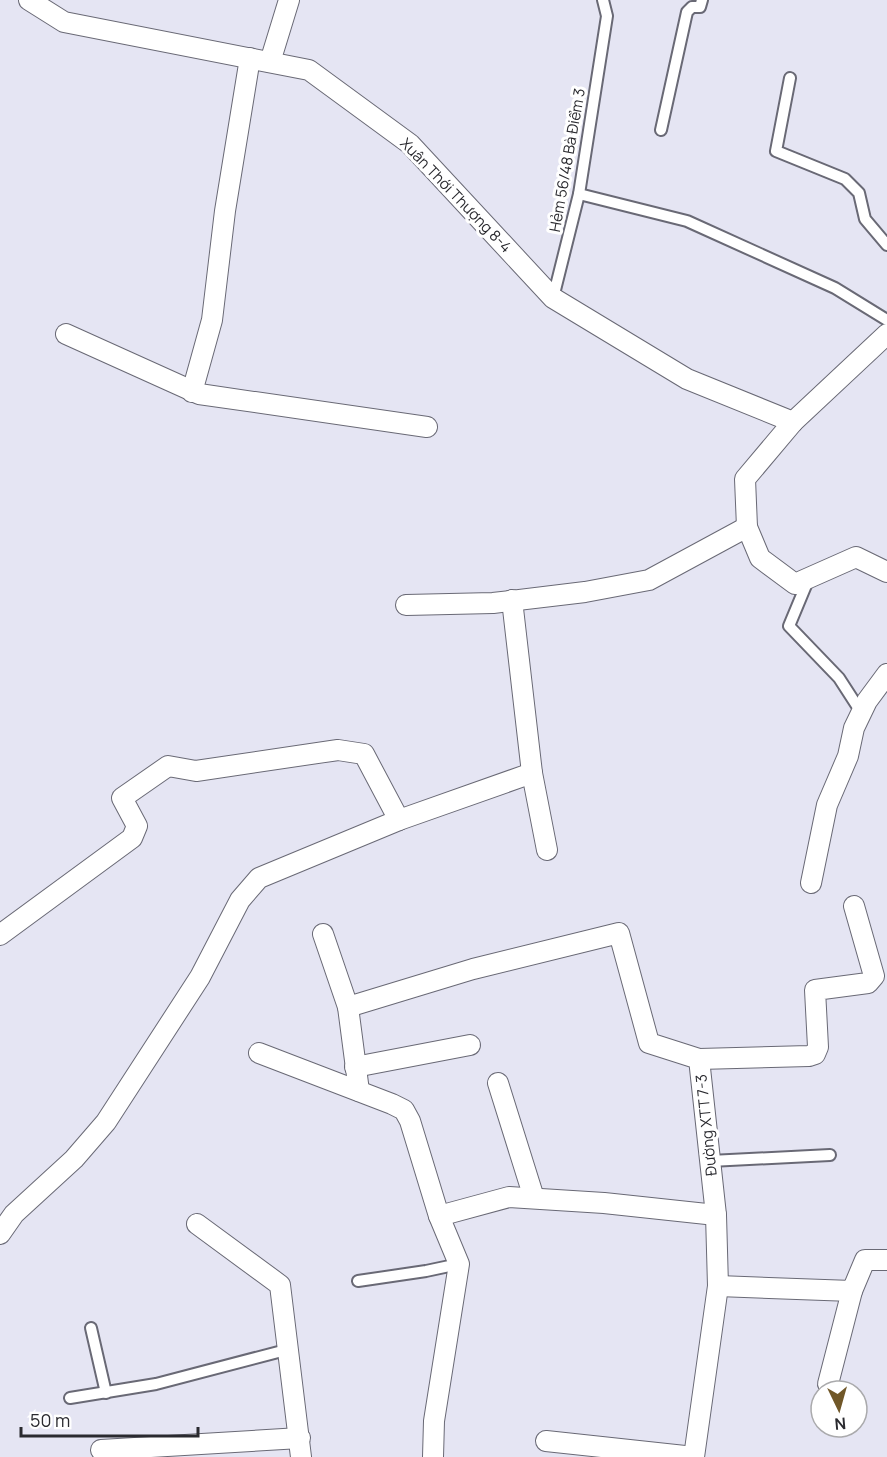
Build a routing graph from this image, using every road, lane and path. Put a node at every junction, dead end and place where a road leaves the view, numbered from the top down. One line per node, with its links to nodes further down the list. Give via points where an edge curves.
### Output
1 (29, 0): 5 (street, Xuân Thới Thượng 8-4, via 64,22)
2 (289, 0): 6 (street)
3 (603, 0): 9 (lane, Hẻm 56/48 Bà Điểm 3, via 607,16)
4 (702, 0): 8 (lane, via 700,7 687,12)
5 (250, 58): 6 (street, Xuân Thới Thượng 8-4); 15 (street, via 212,320)
6 (270, 62): 11 (street, Xuân Thới Thượng 8-4, via 309,70 410,144)
7 (790, 78): 10 (lane, via 776,151 845,179 859,193 866,219)
8 (661, 130)
9 (579, 194): 11 (lane, Hẻm 56/48 Bà Điểm 3); 12 (lane, via 687,221 835,288)
10 (887, 245)
11 (553, 298): 16 (street, Xuân Thới Thượng 8-4, via 687,379)
12 (887, 320)
13 (66, 334): 15 (street)
14 (887, 334): 16 (street)
15 (192, 392): 17 (street)
16 (793, 422): 18 (street, via 745,479)
17 (427, 427)
18 (747, 527): 20 (street, via 760,558 795,584); 21 (street, via 649,579 585,592)
19 (887, 572): 20 (street, via 856,557)
20 (809, 578): 24 (lane, via 789,626 839,678)
21 (512, 600): 22 (street); 25 (street)
22 (406, 606)
23 (887, 674): 24 (street)
24 (861, 712): 28 (street, via 827,805)
25 (532, 773): 26 (street); 27 (street)
26 (399, 820): 31 (street, via 364,754 338,750 196,771 168,766 122,798 136,826 132,838); 45 (street, via 259,878 250,887 175,1018 106,1122 74,1159 14,1214)
27 (547, 850)
28 (811, 883)
29 (854, 906): 35 (street, via 874,976 868,982 815,990 815,1054)
30 (323, 933): 32 (street)
31 (0, 934)
32 (348, 1006): 35 (street, Đường XTT 7-3, via 473,969 619,933 649,1043); 36 (street)
33 (470, 1045): 36 (street)
34 (259, 1053): 38 (street)
35 (699, 1059): 40 (street, Đường XTT 7-3)
36 (356, 1067): 38 (street)
37 (498, 1083): 41 (street)
38 (359, 1091): 43 (street, via 404,1110 411,1120)
39 (830, 1155): 40 (lane)
40 (710, 1161): 42 (street, Đường XTT 7-3)
41 (534, 1198): 42 (street); 43 (street, via 509,1197)
42 (716, 1215): 49 (street, Đường XTT 7-3)
43 (439, 1216): 47 (street)
44 (197, 1224): 52 (street, via 280,1285)
45 (0, 1234)
46 (887, 1260): 50 (street, via 865,1260)
47 (459, 1264): 48 (lane); 59 (street, via 434,1421)
48 (358, 1281)
49 (718, 1286): 50 (street); 60 (street, Đường XTT 7-3)
50 (852, 1292): 53 (street)
51 (91, 1328): 54 (lane)
52 (286, 1350): 54 (lane); 57 (street)
53 (829, 1379)
54 (106, 1393): 55 (lane)
55 (70, 1398)
56 (546, 1441): 60 (street)
57 (300, 1448): 58 (street)
58 (101, 1450)
59 (433, 1457)
60 (694, 1457)

